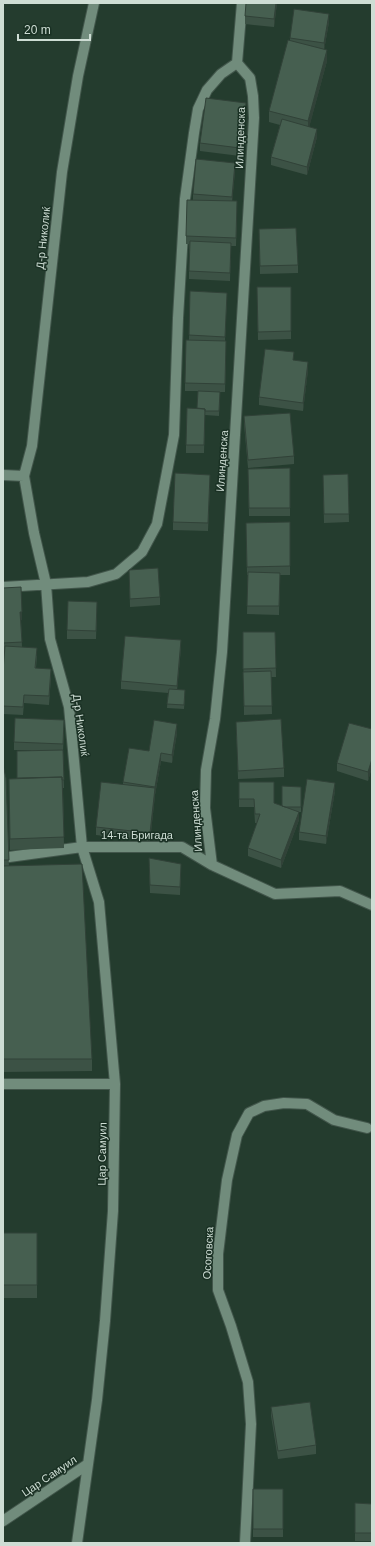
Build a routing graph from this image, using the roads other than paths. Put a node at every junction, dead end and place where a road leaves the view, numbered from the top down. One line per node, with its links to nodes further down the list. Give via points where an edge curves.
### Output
1 (94, 3): 5 (street, Д-р Николиќ, via 78,76 62,172 32,446)
2 (242, 3): 3 (street)
3 (237, 63): 6 (street, via 221,74 206,90 198,109 185,199 174,435 157,524 142,552 116,574 88,582); 10 (street, Илинденска, via 250,78 254,118 222,652 215,719 206,770 205,808)
4 (3, 475): 5 (street)
5 (24, 476): 6 (street, Д-р Николиќ)
6 (46, 584): 7 (street); 8 (street, Д-р Николиќ, via 50,639 69,707)
7 (3, 588)
8 (82, 847): 9 (street, 14-та Бригада); 10 (street, 14-та Бригада, via 182,847); 13 (street, Цар Самуил, via 99,902)
9 (9, 856)
10 (212, 865): 11 (street, 14-та Бригада, via 275,894 340,890)
11 (372, 905)
12 (3, 1084): 13 (street)
13 (115, 1084): 15 (street, Цар Самуил, via 113,1211 106,1313)
14 (367, 1128): 18 (street, Осоговска, via 334,1120 307,1104 284,1103 264,1106 249,1113 237,1135 227,1180 218,1254 218,1290 248,1382 251,1424)
15 (88, 1464): 16 (street, Цар Самуил); 17 (street, Цар Самуил)
16 (3, 1521)
17 (77, 1543)
18 (245, 1543)

